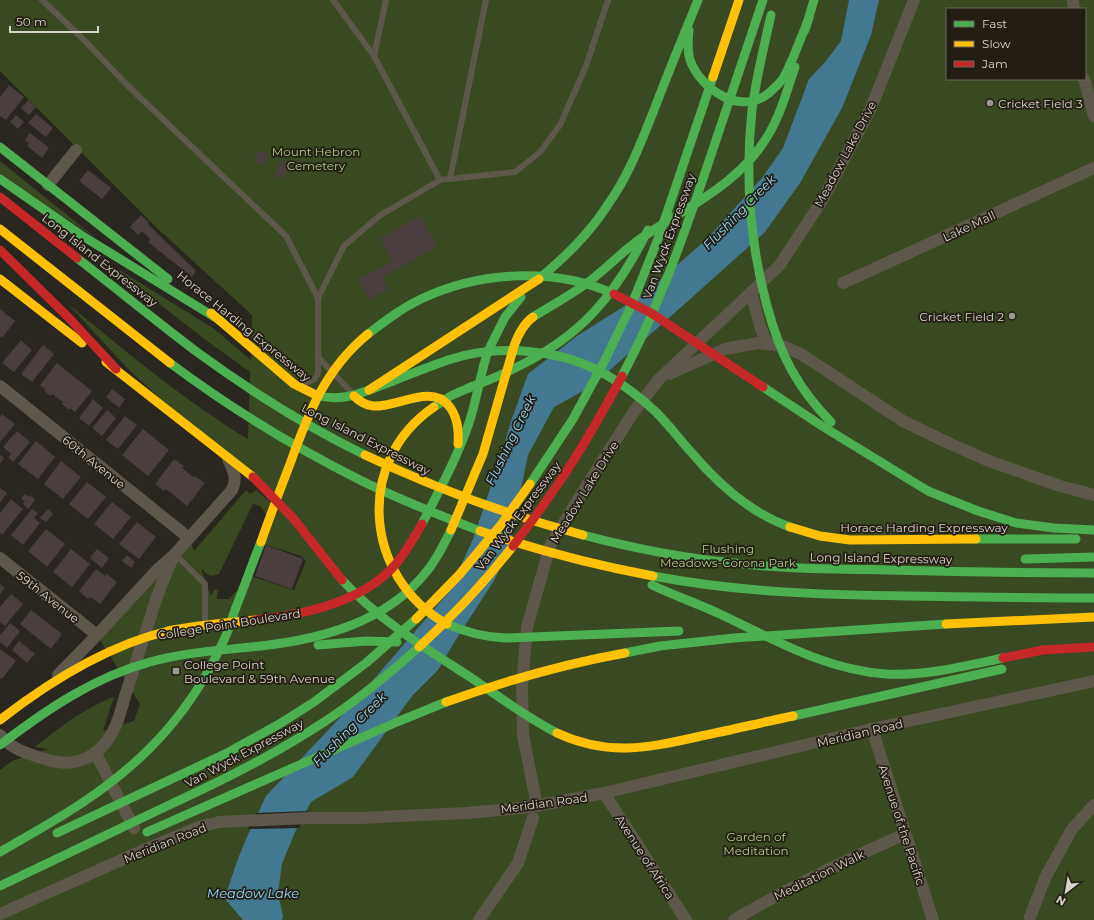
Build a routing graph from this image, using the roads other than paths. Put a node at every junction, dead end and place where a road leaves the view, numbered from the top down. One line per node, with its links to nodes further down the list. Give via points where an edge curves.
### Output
1 (42, 0): 33 (lane, via 128,86 286,236)
2 (333, 0): 13 (lane)
3 (386, 0): 13 (lane)
4 (486, 0): 22 (lane)
5 (608, 0): 22 (lane, via 586,66 560,125 540,152 515,172)
6 (698, 0): 12 (main road, via 689,29 688,51 691,62 708,88 738,101 756,100 779,84 785,76); 30 (main road, via 641,142 617,191 584,237)
7 (739, 0): 16 (main road, Van Wyck Expressway)
8 (763, 0): 94 (main road, Van Wyck Expressway, via 676,255 630,362 604,411 555,489 485,581 409,656 359,698 310,732 222,780)
9 (814, 0): 12 (main road)
10 (914, 0): 32 (street, Meadow Lake Drive, via 871,108 823,200 779,266)
11 (772, 7): 45 (main road, via 751,120 750,208 755,250 768,309 783,353 793,373 816,406)
12 (809, 18): 36 (main road, College Point Boulevard, via 781,108 770,133 753,157 714,191 638,240 592,279 530,320 523,326)
13 (374, 56): 24 (lane)
14 (1084, 80): 15 (street)
15 (1094, 116)
16 (691, 143): 67 (main road, via 635,256 614,290 596,312 550,350 429,408 401,437 392,452 383,474 378,498 383,546 400,582 425,610 461,630 505,638); 87 (main road, Van Wyck Expressway, via 644,275 590,389 554,450 517,503 454,581 374,657 303,709 218,757)
17 (0, 147): 25 (main road, Horace Harding Expressway)
18 (76, 150): 25 (street)
19 (1094, 157): 20 (street)
20 (1094, 164)
21 (1094, 168): 31 (street, Lake Mall)
22 (450, 179): 24 (lane)
23 (0, 180): 34 (main road, via 138,271)
24 (440, 180): 33 (lane, via 379,216 344,246)
25 (48, 185): 34 (main road, Horace Harding Expressway)
26 (0, 197): 58 (main road, Long Island Expressway, via 170,332 275,405 383,464 452,494 539,524 675,555 783,567)
27 (0, 230): 57 (main road, via 209,391 244,415 335,468 431,512 486,533)
28 (0, 250): 39 (main road)
29 (0, 279): 39 (main road)
30 (537, 280): 37 (main road, College Point Boulevard, via 505,317); 43 (main road)
31 (843, 284)
32 (751, 292): 35 (street); 40 (street, Meadow Lake Drive)
33 (318, 298): 38 (lane)
34 (221, 321): 42 (main road, Horace Harding Expressway)
35 (767, 344): 40 (street, Meadow Lake Drive, via 725,349); 48 (street, Meadow Lake Drive, via 782,346 801,354 903,420 989,462)
36 (512, 350): 37 (main road, Horace Harding Expressway); 51 (main road, Horace Harding Expressway, via 541,352 575,361 628,388 657,413 731,494 760,513 790,527 820,536 850,540); 62 (main road, College Point Boulevard, via 483,454 441,549 418,583 395,604)
37 (488, 351): 43 (main road, Horace Harding Expressway, via 461,355); 46 (main road, College Point Boulevard, via 469,422)
38 (318, 357): 42 (lane, via 318,374 315,379); 44 (lane)
39 (116, 369): 47 (main road)
40 (659, 379): 84 (street, Meadow Lake Drive, via 633,413 550,546 527,627 522,686 523,735)
41 (0, 386): 50 (street, 60th Avenue)
42 (298, 387): 44 (main road, Horace Harding Expressway, via 315,396 326,398)
43 (369, 390): 44 (main road, Horace Harding Expressway)
44 (354, 396): 46 (main road, via 365,404 380,407 430,396 444,400 458,423)
45 (857, 447): 49 (main road, via 928,490 966,507 1016,523); 91 (main road, via 651,313 604,290 571,280 517,276 467,282 419,299 390,316 354,346 317,396 302,429 223,643 209,672 182,714 123,774 68,812)
46 (458, 451): 60 (main road, College Point Boulevard, via 408,547 387,573)
47 (227, 457): 50 (street, College Point Boulevard, via 234,471 232,490); 60 (main road, via 282,505)
48 (1094, 495)
49 (1094, 530)
50 (189, 538): 52 (street, College Point Boulevard)
51 (1086, 539)
52 (175, 554): 65 (lane, via 205,584); 68 (street, College Point Boulevard); 69 (street, via 157,594)
53 (1094, 556): 55 (main road)
54 (0, 558): 68 (street, 59th Avenue)
55 (1019, 559)
56 (935, 562): 58 (main road)
57 (619, 570): 61 (main road, via 698,584 786,593); 72 (main road, via 705,607 812,658 856,671 887,674 919,673 1038,651)
58 (868, 570): 59 (main road, Long Island Expressway)
59 (1094, 573)
60 (356, 594): 62 (main road); 65 (main road, College Point Boulevard, via 297,614)
61 (1094, 598)
62 (378, 614): 70 (main road); 71 (main road, College Point Boulevard, via 350,627 320,636)
63 (1094, 617): 64 (main road)
64 (914, 625): 66 (main road); 88 (main road, via 691,642 608,655 549,669 482,689 432,708)
65 (205, 626): 69 (main road, College Point Boulevard, via 156,635)
66 (734, 629)
67 (686, 631)
68 (97, 635): 77 (street, College Point Boulevard)
69 (144, 640): 74 (street); 77 (main road, College Point Boulevard, via 100,657)
70 (405, 640): 71 (main road, via 354,641 278,649); 75 (main road, via 427,648 547,728 570,740 624,750 662,745)
71 (261, 646): 74 (main road, College Point Boulevard, via 190,653)
72 (1094, 648): 73 (main road)
73 (1053, 658)
74 (135, 666): 80 (main road, College Point Boulevard, via 76,692); 81 (street, via 115,727 106,742)
75 (1008, 668)
76 (1094, 680): 79 (street, Meridian Road)
77 (44, 688): 78 (main road, College Point Boulevard)
78 (0, 720)
79 (872, 729): 82 (street, Meridian Road); 86 (street, Avenue of the Pacific)
80 (2, 740): 81 (street, via 22,752 63,763 76,763)
81 (95, 752): 89 (street)
82 (604, 793): 84 (street, Meridian Road); 98 (street, Avenue of Africa)
83 (1094, 805): 96 (street, via 1072,829 1046,876)
84 (537, 806): 89 (street, Meridian Road, via 467,813 219,822 199,827)
85 (533, 818): 97 (street, via 518,863)
86 (905, 834): 99 (street, Meditation Walk, via 804,882); 100 (street, Avenue of the Pacific)
87 (49, 837)
88 (131, 838)
89 (146, 849): 95 (street, Meridian Road)
90 (21, 850): 92 (main road)
91 (0, 852)
92 (0, 860)
93 (73, 861): 94 (main road)
94 (0, 887)
95 (0, 914)
96 (1030, 917)
97 (479, 920)
98 (686, 920)
99 (734, 920)
100 (933, 920)

